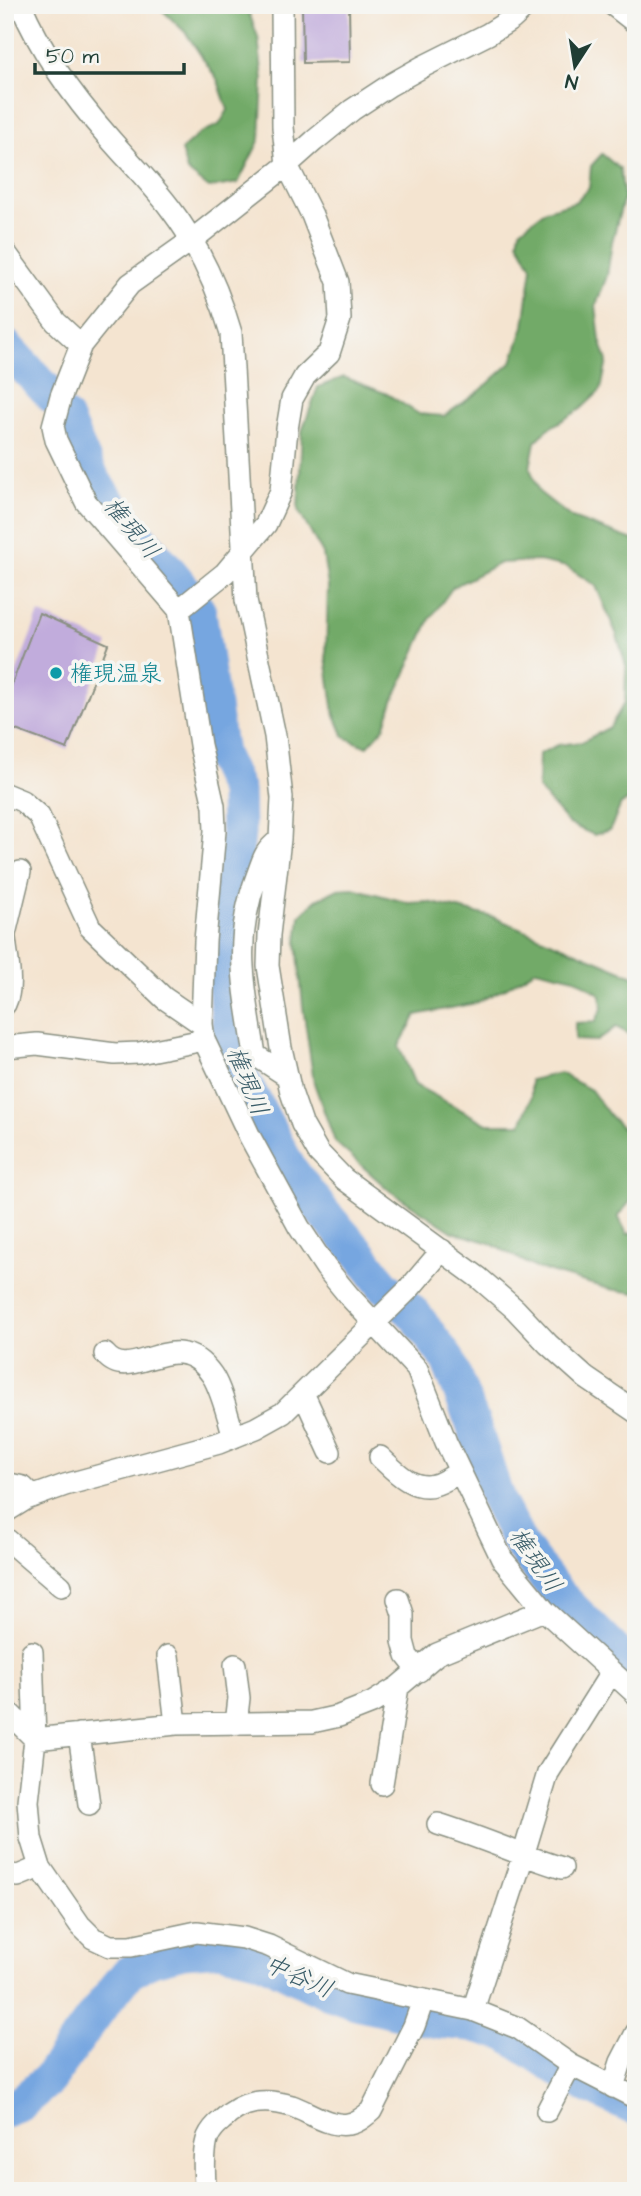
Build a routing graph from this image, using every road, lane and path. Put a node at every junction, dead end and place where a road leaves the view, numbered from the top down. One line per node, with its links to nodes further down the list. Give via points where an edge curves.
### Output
1 (21, 5): 7 (street, via 59,76)
2 (282, 5): 6 (street)
3 (527, 5): 6 (street, via 488,34 390,85)
4 (613, 5): 5 (street)
5 (636, 23)
6 (287, 165): 7 (street); 10 (street, via 338,282 340,319 329,353 305,376 292,399 281,491 267,524)
7 (192, 240): 9 (street, via 130,284); 10 (street, via 220,296 231,333)
8 (5, 252): 9 (street, via 56,322)
9 (81, 345): 11 (street, via 53,426 56,440 86,502)
10 (242, 554): 11 (street); 13 (street, via 246,600 275,736 282,798)
11 (188, 603): 16 (street, via 200,745 214,806)
12 (5, 794): 18 (street, via 39,816 90,928)
13 (280, 839): 16 (street, via 267,850 245,914); 20 (street, via 268,966)
14 (20, 872): 15 (street)
15 (5, 936): 17 (street, via 9,996)
16 (225, 937): 18 (street); 20 (street, via 241,949 255,1055)
17 (5, 1004)
18 (203, 1032): 19 (street, via 139,1053 37,1044); 22 (street, via 250,1137 299,1227 326,1268)
19 (5, 1047)
20 (287, 1076): 21 (street, via 302,1124 318,1152 344,1179)
21 (442, 1250): 22 (street); 25 (street, via 515,1309 586,1378)
22 (379, 1318): 24 (street); 29 (street, via 417,1369)
23 (105, 1354): 26 (street, via 120,1364 158,1354 190,1354 213,1376)
24 (303, 1395): 26 (street, via 283,1413); 27 (street)
25 (636, 1412)
26 (234, 1437): 31 (street)
27 (330, 1452)
28 (381, 1467): 29 (street, via 422,1486)
29 (460, 1472): 36 (street, via 502,1559)
30 (5, 1483): 31 (street, via 23,1487)
31 (32, 1496): 32 (street)
32 (5, 1512)
33 (5, 1538): 34 (street)
34 (61, 1586)
35 (398, 1599): 40 (street, via 403,1614 402,1641)
36 (544, 1611): 40 (street, via 437,1654); 41 (street)
37 (32, 1652): 48 (street)
38 (168, 1656): 45 (street)
39 (235, 1665): 46 (street)
40 (419, 1671): 42 (street)
41 (611, 1673): 43 (street); 52 (street, via 548,1773)
42 (398, 1687): 46 (street, via 339,1716 312,1722); 49 (street)
43 (636, 1694)
44 (5, 1709): 48 (street)
45 (176, 1724): 46 (street); 47 (street)
46 (236, 1724)
47 (79, 1734): 48 (street); 50 (street)
48 (35, 1738): 53 (street, via 28,1801 30,1838)
49 (382, 1784)
50 (89, 1804)
51 (438, 1824): 52 (street)
52 (523, 1856): 54 (street); 56 (street)
53 (40, 1867): 55 (street, via 18,1876); 57 (street, via 80,1925 110,1946 197,1932 244,1938)
54 (562, 1868)
55 (5, 1874)
56 (473, 2010): 57 (street); 59 (street, via 518,2028 523,2042)
57 (419, 2011): 63 (street, via 372,2111 361,2120 337,2124 275,2102 245,2104 229,2113 209,2135)
58 (636, 2033): 60 (street)
59 (570, 2065): 60 (street); 62 (street)
60 (612, 2087): 61 (street)
61 (636, 2098)
62 (547, 2111)
63 (205, 2191)

